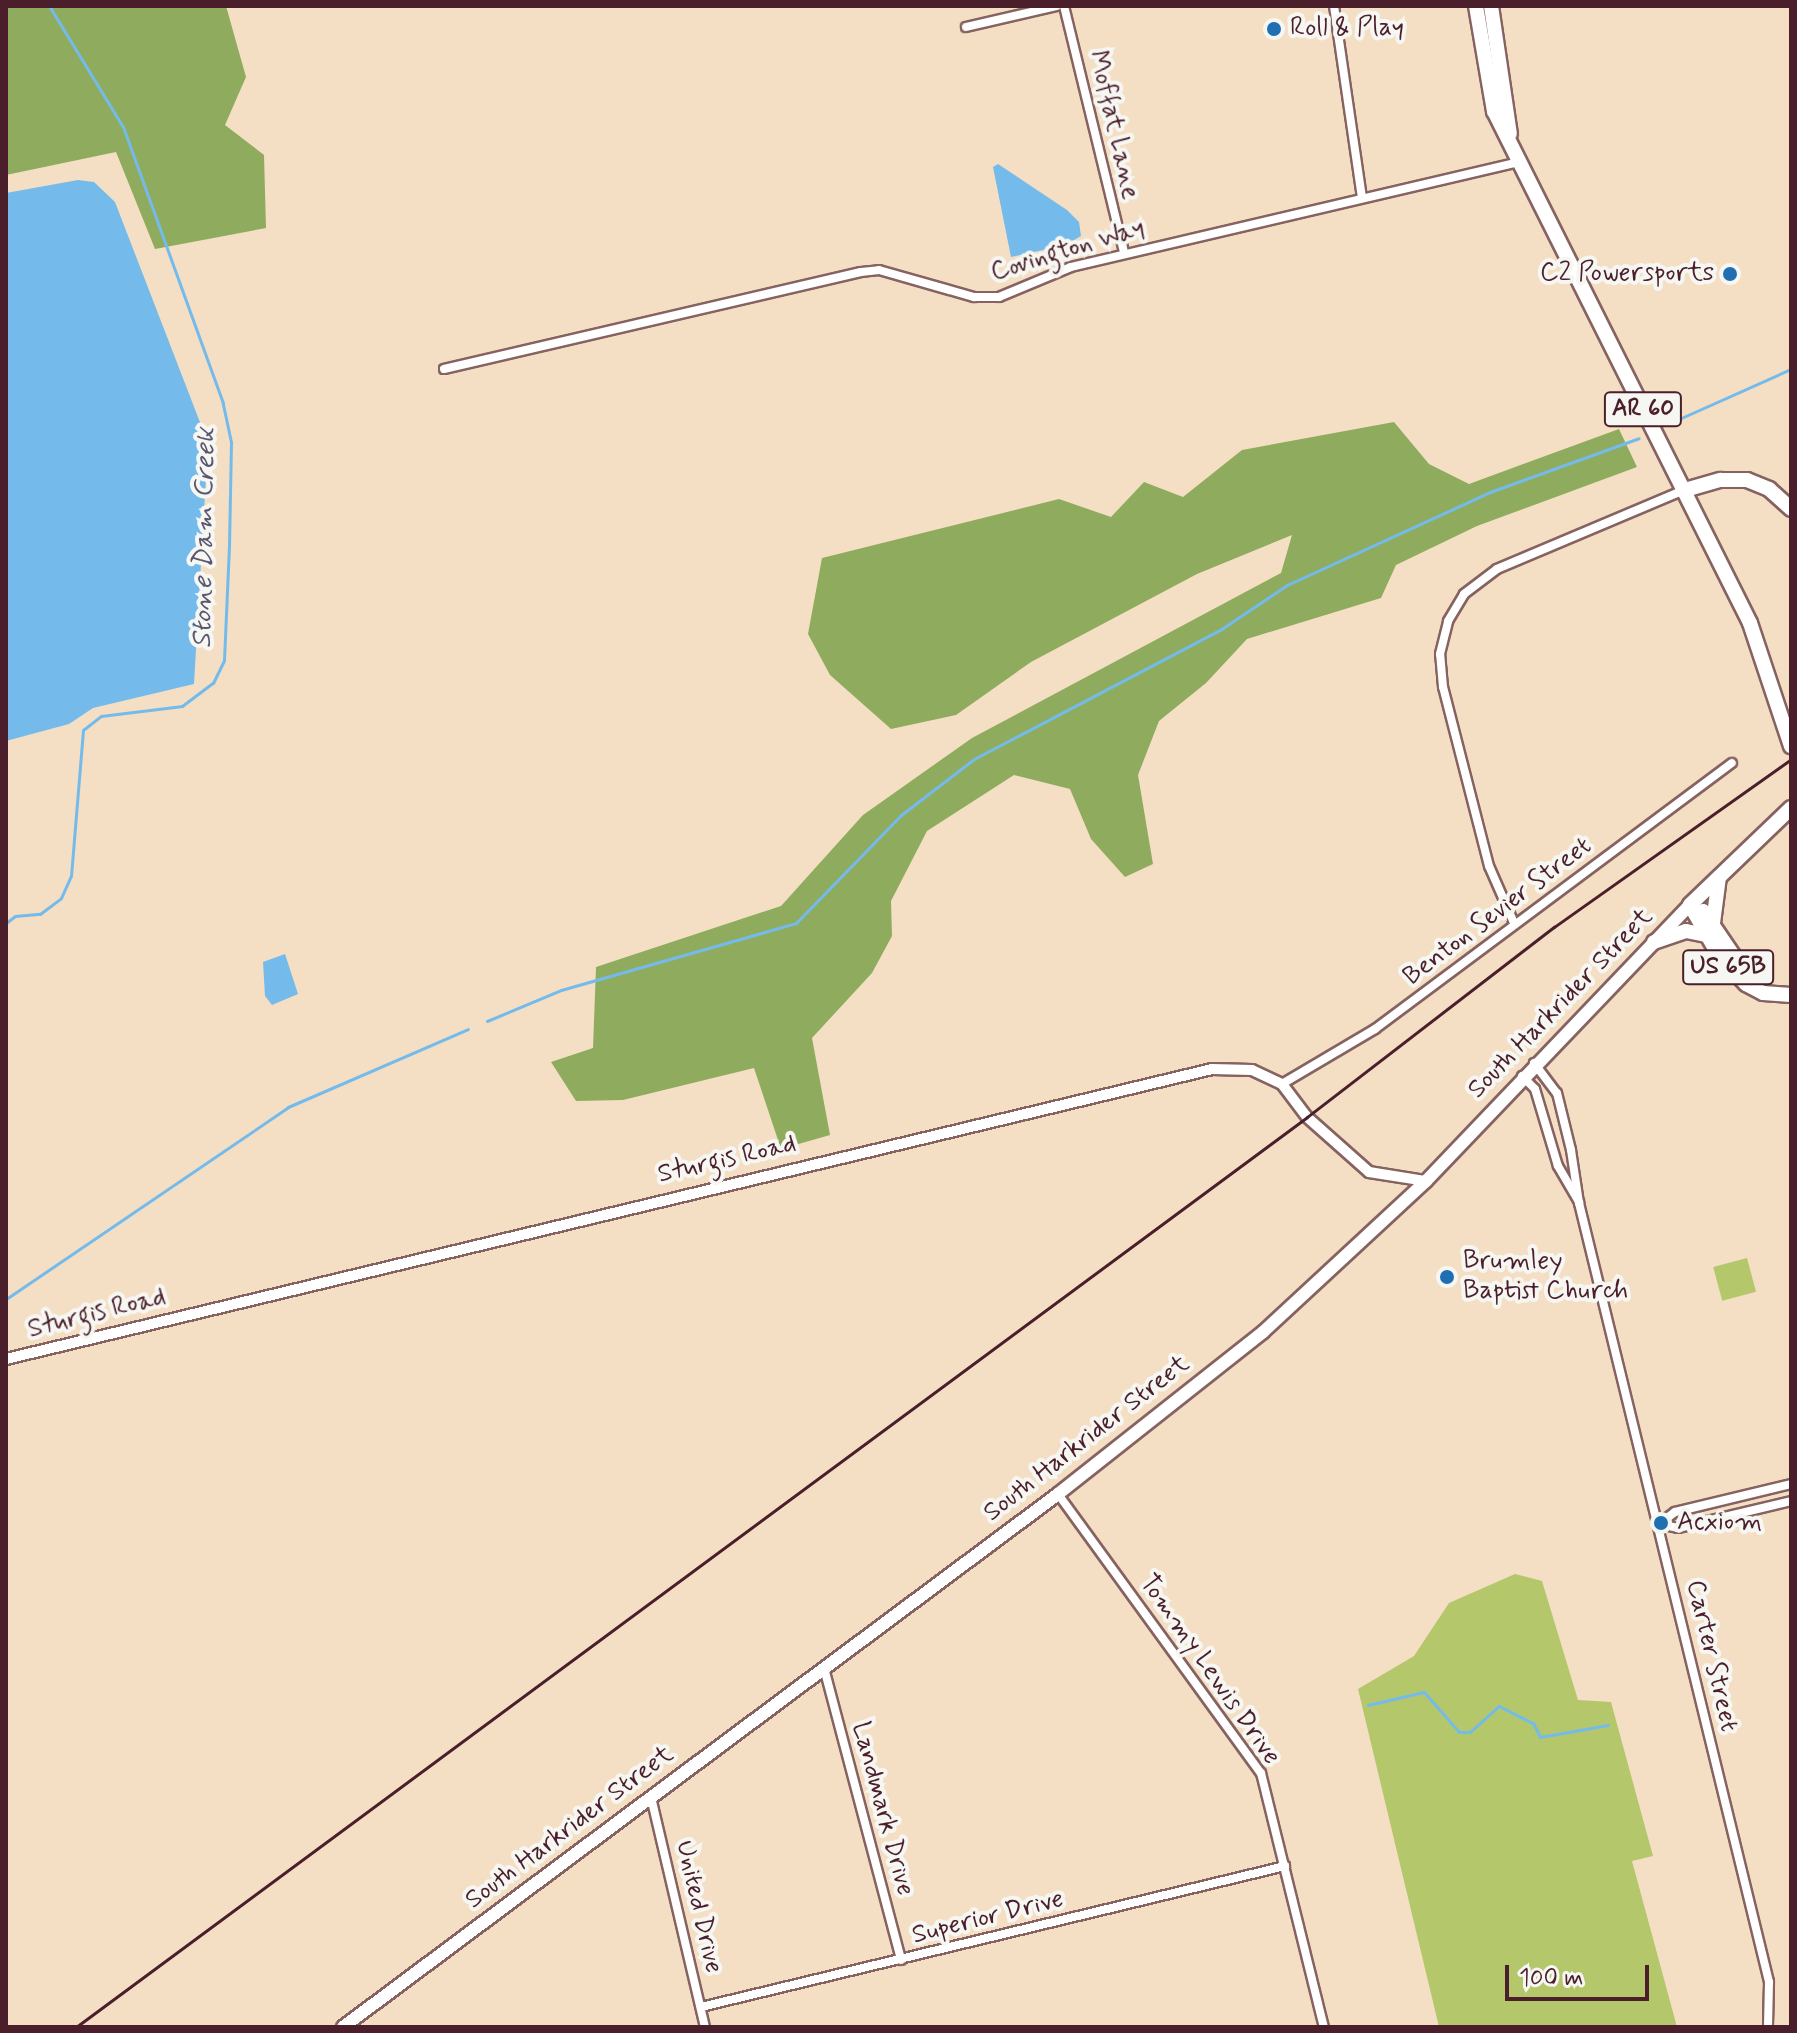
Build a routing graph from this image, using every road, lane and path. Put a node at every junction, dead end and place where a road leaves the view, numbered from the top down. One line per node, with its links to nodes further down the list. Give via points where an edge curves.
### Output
1 (1057, 6): 6 (street)
2 (1064, 6): 10 (street, Moffat Lane)
3 (1334, 6): 9 (street)
4 (1476, 6): 7 (main road, AR 60, via 1494,111)
5 (1491, 6): 7 (main road, AR 60)
6 (966, 27)
7 (1512, 147): 8 (main road, AR 60)
8 (1518, 162): 9 (street, Covington Way); 12 (main road, AR 60)
9 (1362, 198): 10 (street, Covington Way)
10 (1124, 253): 11 (street, Covington Way, via 1071,267 999,297 974,297 879,270 861,272)
11 (444, 369)
12 (1685, 490): 13 (main road, via 1721,480 1747,480 1769,489); 14 (main road, AR 60, via 1768,673); 19 (street, via 1497,569 1464,594 1448,621 1440,654 1443,687 1489,866)
13 (1791, 509)
14 (1791, 746)
15 (1732, 763): 19 (street, Benton Sevier Street)
16 (1791, 808): 17 (main road, South Harkrider Street)
17 (1720, 873): 18 (main road, South Harkrider Street); 20 (main road)
18 (1693, 902): 20 (main road); 21 (main road, South Harkrider Street)
19 (1514, 923): 26 (street, Benton Sevier Street, via 1375,1029)
20 (1710, 931): 21 (main road, via 1686,931); 22 (main road, via 1760,982); 23 (main road, US 65B, via 1746,984 1763,993)
21 (1654, 942): 24 (main road, South Harkrider Street)
22 (1791, 986)
23 (1791, 995)
24 (1534, 1063): 25 (main road, South Harkrider Street); 28 (street, Carter Street, via 1557,1093)
25 (1522, 1076): 27 (main road, South Harkrider Street); 28 (street, Carter Street, via 1535,1089 1558,1166)
26 (1282, 1084): 27 (street, via 1307,1117 1369,1172); 29 (street, Sturgis Road, via 1252,1070 1212,1069)
27 (1426, 1181): 31 (main road, South Harkrider Street, via 1263,1332)
28 (1579, 1203): 33 (street, Carter Street)
29 (6, 1359)
30 (1791, 1484): 33 (street, via 1675,1512)
31 (1058, 1494): 34 (main road, South Harkrider Street); 36 (street, Tommy Lewis Drive, via 1254,1762)
32 (1791, 1501): 33 (street, via 1678,1528)
33 (1659, 1524): 42 (street, Carter Street, via 1769,1982)
34 (824, 1668): 35 (main road, South Harkrider Street); 37 (street, Landmark Drive)
35 (651, 1797): 38 (street, United Drive); 39 (main road, South Harkrider Street)
36 (1285, 1866): 37 (street, Superior Drive); 41 (street, Tommy Lewis Drive)
37 (901, 1960): 38 (street, Superior Drive)
38 (701, 2007): 40 (street, United Drive)
39 (343, 2027)
40 (705, 2027)
41 (1324, 2027)
42 (1768, 2027)

